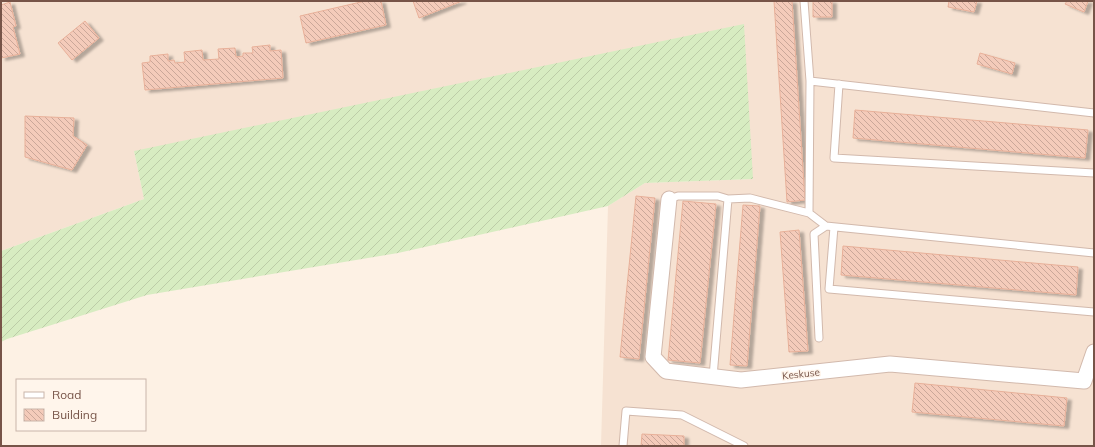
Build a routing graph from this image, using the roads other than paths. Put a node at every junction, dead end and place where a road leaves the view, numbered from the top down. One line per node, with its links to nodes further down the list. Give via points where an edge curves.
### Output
1 (804, 1): 2 (lane)
2 (810, 81): 3 (lane); 8 (lane)
3 (839, 84): 4 (lane); 5 (lane, via 834,158)
4 (1094, 113)
5 (1094, 174)
6 (669, 199): 7 (lane, via 678,196 718,196); 14 (street, Keskuse, via 653,356 666,371)
7 (728, 199): 8 (lane, via 750,198); 14 (lane)
8 (809, 213): 9 (lane)
9 (830, 227): 10 (lane); 11 (lane, via 829,289); 12 (lane, via 814,234)
10 (1094, 253)
11 (1094, 312)
12 (819, 338)
13 (1094, 352): 14 (street, Keskuse, via 1084,381 890,364 741,380)
14 (713, 376)
15 (623, 446): 16 (lane, via 626,411 682,415)
16 (744, 446)

